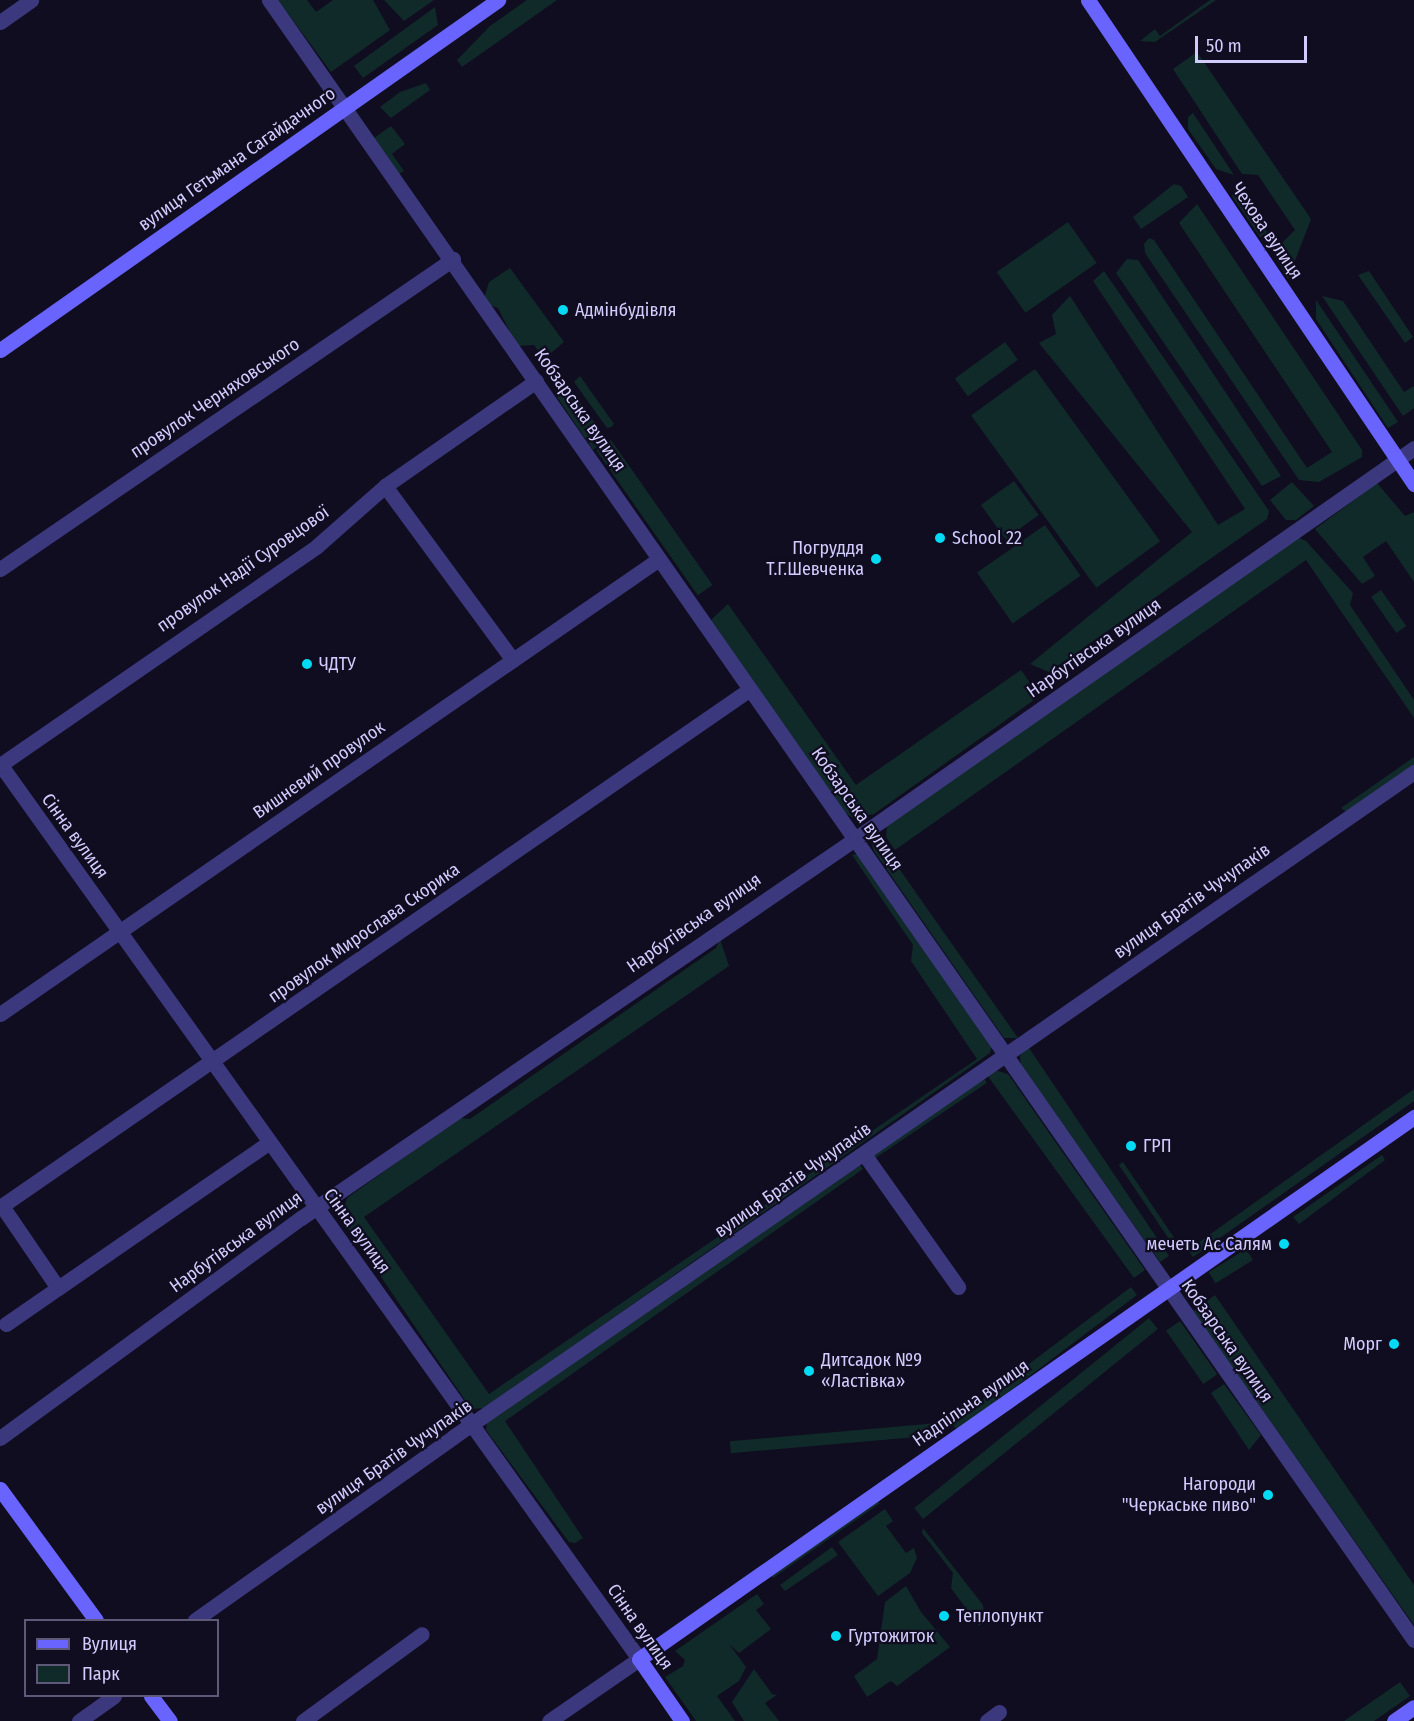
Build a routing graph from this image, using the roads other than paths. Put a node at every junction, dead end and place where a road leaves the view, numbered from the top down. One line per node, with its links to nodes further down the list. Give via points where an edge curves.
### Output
1 (31, 0): 5 (street)
2 (269, 0): 6 (street, Кобзарська вулиця)
3 (498, 0): 6 (main road, вулиця Гетьмана Сагайдачного)
4 (1088, 0): 11 (main road, Чехова вулиця)
5 (0, 22)
6 (345, 106): 7 (street, Кобзарська вулиця); 8 (main road, вулиця Гетьмана Сагайдачного)
7 (453, 259): 9 (street, Кобзарська вулиця); 15 (street, провулок Черняховського)
8 (0, 350)
9 (536, 381): 13 (street, провулок Надії Суровцової); 14 (street, Кобзарська вулиця)
10 (1414, 448): 11 (street, Нарбутівська вулиця)
11 (1397, 460): 12 (main road, Чехова вулиця); 20 (street, Нарбутівська вулиця)
12 (1414, 484)
13 (386, 486): 16 (street); 18 (street, провулок Надії Суровцової, via 317,546)
14 (659, 559): 16 (street, Вишневий провулок); 17 (street, Кобзарська вулиця)
15 (0, 569)
16 (513, 660): 21 (street, Вишневий провулок)
17 (750, 689): 20 (street, Кобзарська вулиця); 24 (street, провулок Мирослава Скорика)
18 (0, 765): 21 (street, Сінна вулиця)
19 (1414, 772): 23 (street, вулиця Братів Чучупаків)
20 (855, 839): 23 (street, Кобзарська вулиця); 29 (street, Нарбутівська вулиця)
21 (119, 931): 22 (street, Вишневий провулок); 24 (street, Сінна вулиця)
22 (0, 1014)
23 (1005, 1054): 27 (street, вулиця Братів Чучупаків); 32 (street, Кобзарська вулиця)
24 (212, 1061): 26 (street, Сінна вулиця); 28 (street, провулок Мирослава Скорика)
25 (1414, 1117): 32 (main road, Надпільна вулиця)
26 (270, 1142): 29 (street, Сінна вулиця); 31 (street)
27 (864, 1154): 30 (street); 34 (street, вулиця Братів Чучупаків)
28 (1, 1207): 31 (street)
29 (317, 1208): 34 (street, Сінна вулиця); 35 (street, Нарбутівська вулиця)
30 (958, 1287)
31 (58, 1288): 33 (street)
32 (1167, 1290): 40 (street, Кобзарська вулиця); 41 (main road, Надпільна вулиця)
33 (6, 1324)
34 (472, 1425): 38 (street, вулиця Братів Чучупаків); 41 (street, Сінна вулиця)
35 (0, 1438)
36 (0, 1489): 37 (main road)
37 (95, 1619)
38 (196, 1619)
39 (422, 1634): 47 (street)
40 (1414, 1640)
41 (639, 1659): 48 (street, Надпільна вулиця); 49 (main road, Сінна вулиця)
42 (111, 1697): 45 (street)
43 (152, 1697): 46 (main road)
44 (1414, 1707): 50 (main road)
45 (79, 1721)
46 (170, 1721)
47 (303, 1721)
48 (549, 1721)
49 (682, 1721)
50 (1394, 1721)

